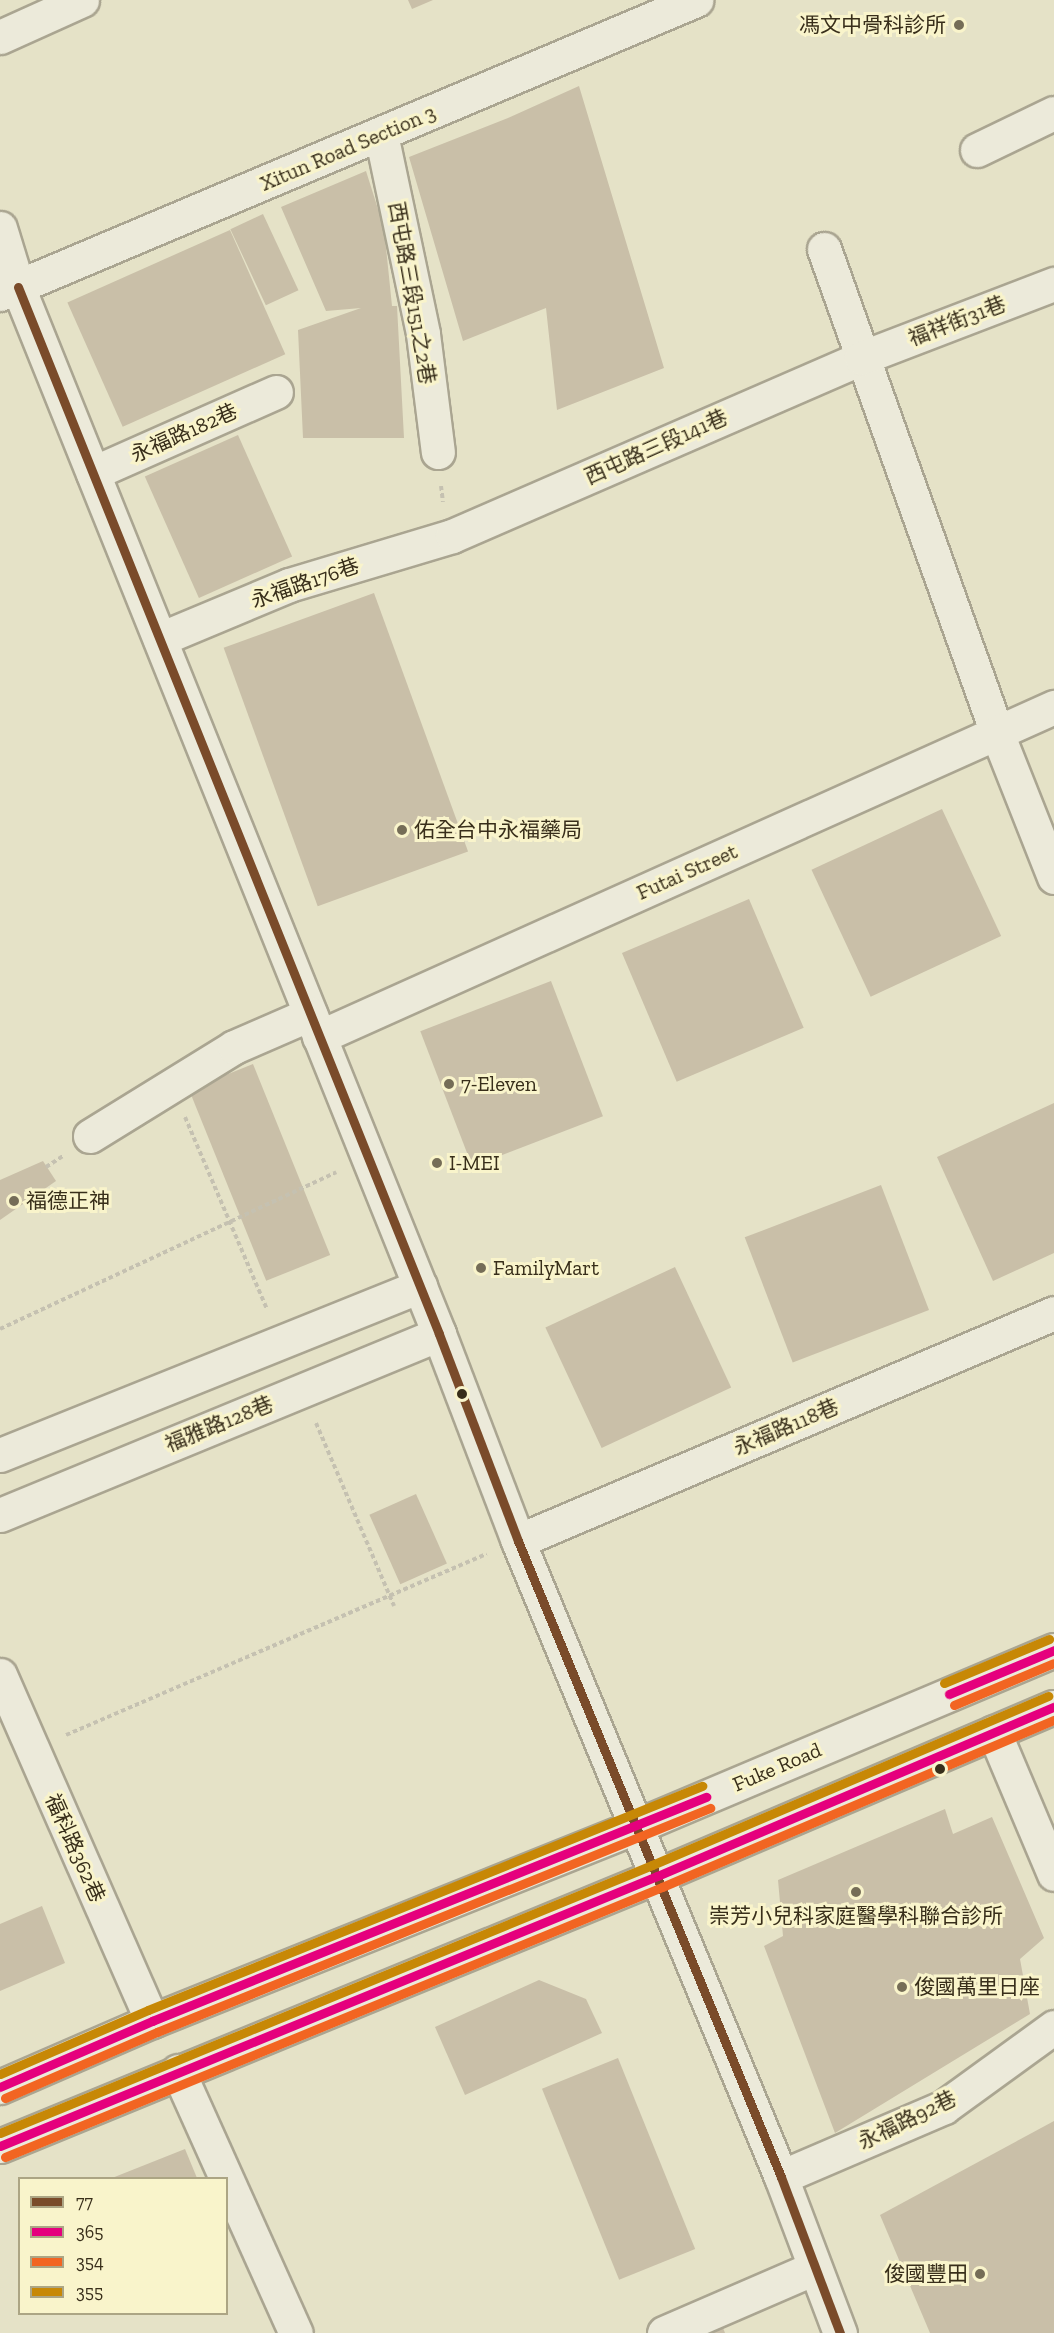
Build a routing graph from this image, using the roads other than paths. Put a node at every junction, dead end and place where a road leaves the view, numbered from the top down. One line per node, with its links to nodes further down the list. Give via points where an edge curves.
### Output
1 (82, 0): 3 (street)
2 (696, 0): 5 (street, Xitun Road Section 3)
3 (0, 37)
4 (1054, 113): 6 (street)
5 (381, 134): 10 (street, Xitun Road Section 3); 13 (street, 西屯路三段151之2巷, via 423,334)
6 (977, 150)
7 (0, 228): 10 (street)
8 (824, 249): 11 (street)
9 (1054, 284): 11 (street, 福祥街31巷)
10 (9, 291): 14 (street)
11 (861, 358): 15 (street, 西屯路三段141巷); 18 (street)
12 (276, 392): 14 (street, 永福路182巷)
13 (438, 452)
14 (93, 473): 16 (street)
15 (452, 536): 16 (street, 永福路176巷, via 289,585)
16 (160, 639): 20 (street)
17 (1054, 707): 18 (street, Futai Street)
18 (997, 733): 19 (street); 20 (street, Futai Street)
19 (1054, 878)
20 (315, 1025): 21 (street, Futai Street, via 234,1047); 22 (street)
21 (90, 1136)
22 (420, 1287): 24 (street); 25 (street)
23 (1054, 1313): 27 (street, 永福路118巷)
24 (439, 1334): 26 (street, 福雅路128巷); 27 (street)
25 (0, 1455)
26 (0, 1515)
27 (518, 1541): 32 (street)
28 (1054, 1650): 32 (street, Fuke Road)
29 (0, 1675): 35 (street, 福科路362巷)
30 (1054, 1707): 31 (street)
31 (994, 1732): 33 (street); 34 (street)
32 (635, 1827): 34 (street); 35 (street, Fuke Road)
33 (1054, 1874)
34 (657, 1876): 37 (street); 41 (street)
35 (152, 2021): 38 (street, Fuke Road)
36 (1054, 2027): 41 (street, 永福路92巷, via 944,2107)
37 (178, 2071): 39 (street); 40 (street)
38 (0, 2087)
39 (0, 2146)
40 (226, 2177)
41 (781, 2177): 43 (street)
42 (228, 2182): 44 (street)
43 (814, 2268): 45 (street); 46 (street)
44 (296, 2333)
45 (664, 2333)
46 (840, 2333)

